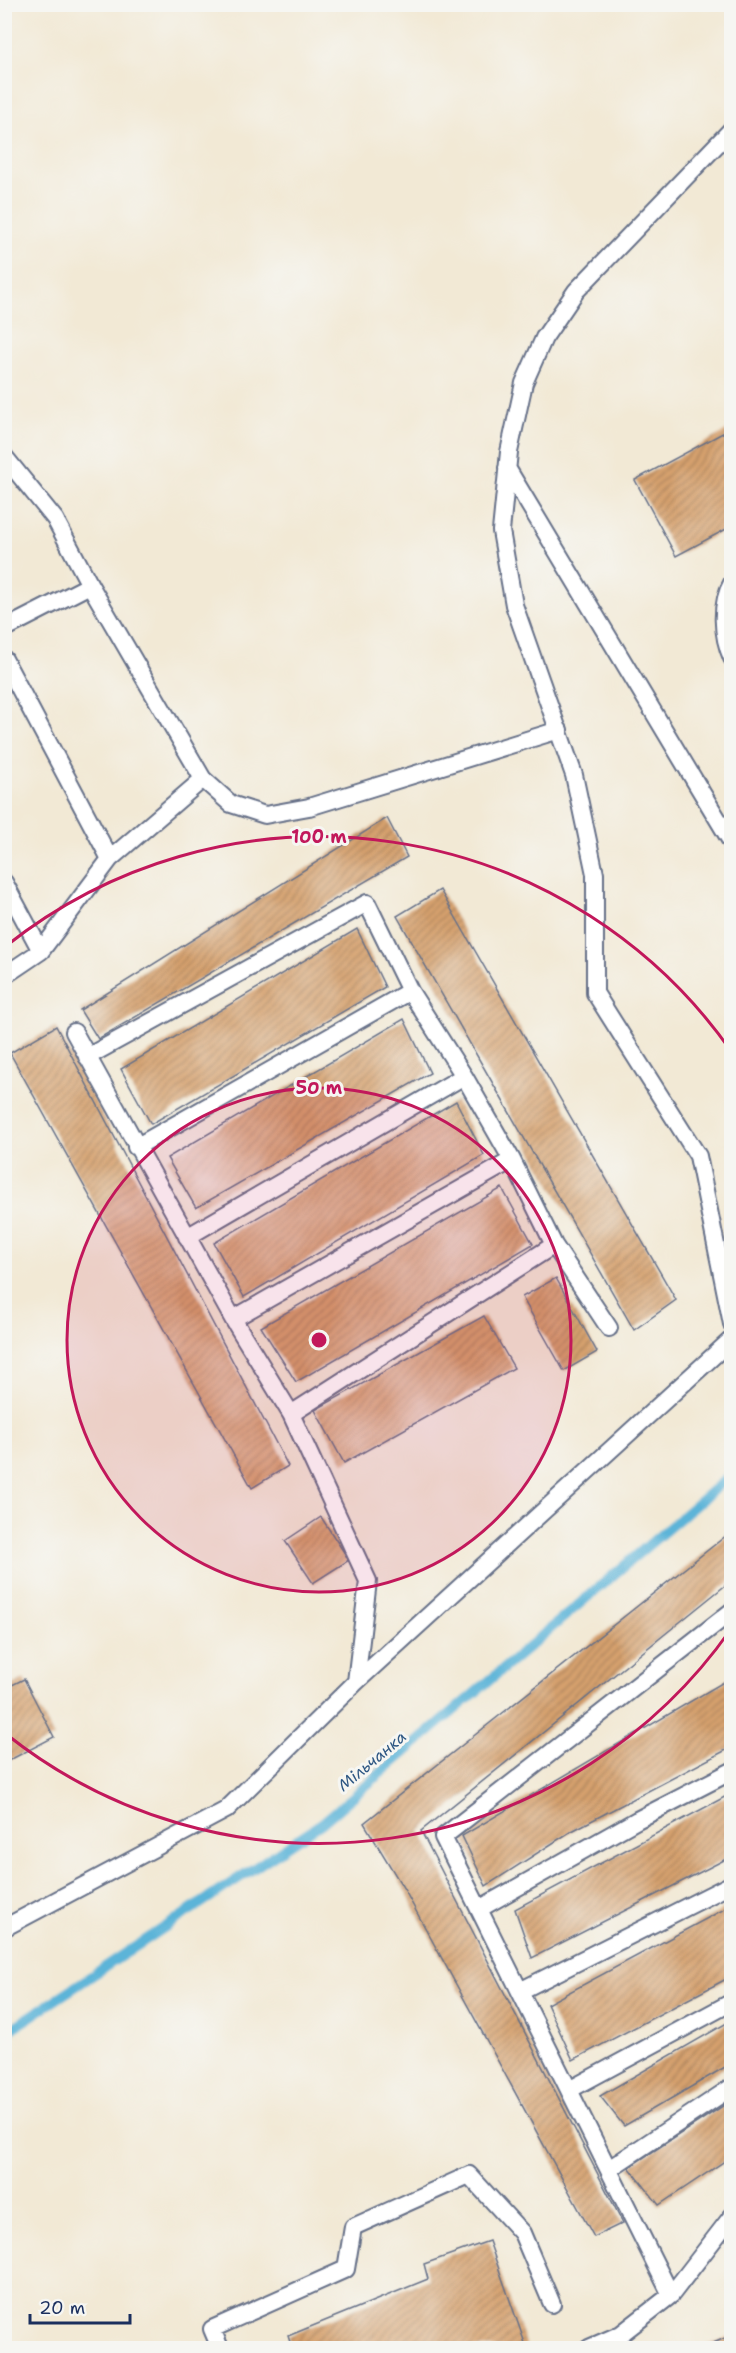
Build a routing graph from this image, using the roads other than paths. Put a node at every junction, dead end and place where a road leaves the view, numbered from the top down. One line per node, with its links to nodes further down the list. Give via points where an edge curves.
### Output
1 (732, 129): 3 (lane, via 576,291 544,338 524,383)
2 (4, 456): 5 (lane, via 55,519)
3 (507, 468): 9 (lane, via 501,531 514,605); 11 (lane)
4 (732, 583): 7 (lane, via 725,594 723,622)
5 (90, 585): 6 (lane); 10 (lane)
6 (4, 629)
7 (732, 658)
8 (4, 659): 12 (lane)
9 (559, 730): 10 (lane, via 309,807 265,815 231,804); 25 (lane, via 574,775 595,874 595,993 698,1156)
10 (203, 779): 12 (lane)
11 (732, 843)
12 (110, 859): 14 (lane)
13 (4, 882): 14 (lane)
14 (42, 951): 15 (lane)
15 (4, 976)
16 (410, 991): 18 (lane, via 367,903); 19 (lane); 20 (lane)
17 (74, 1032): 18 (lane)
18 (87, 1057): 20 (lane)
19 (464, 1076): 21 (lane); 22 (lane)
20 (136, 1147): 22 (lane)
21 (512, 1161): 23 (lane); 24 (lane)
22 (187, 1237): 24 (lane)
23 (554, 1245): 26 (lane); 28 (lane)
24 (233, 1319): 28 (lane)
25 (732, 1324)
26 (609, 1328)
27 (732, 1339): 30 (lane)
28 (291, 1414): 30 (lane, via 368,1581)
29 (730, 1615): 33 (lane, via 443,1837)
30 (356, 1682): 34 (lane, via 226,1810)
31 (732, 1771): 33 (lane)
32 (732, 1884): 35 (lane)
33 (479, 1909): 35 (lane)
34 (4, 1928)
35 (520, 1991): 38 (lane)
36 (732, 2002): 38 (lane)
37 (732, 2087): 39 (lane)
38 (569, 2090): 39 (lane)
39 (609, 2169): 41 (lane)
40 (732, 2216): 41 (lane)
41 (671, 2295): 44 (lane, via 621,2334)
42 (552, 2304): 43 (lane, via 522,2233 469,2175 353,2228 346,2269 212,2329)
43 (219, 2349)
44 (589, 2349)

